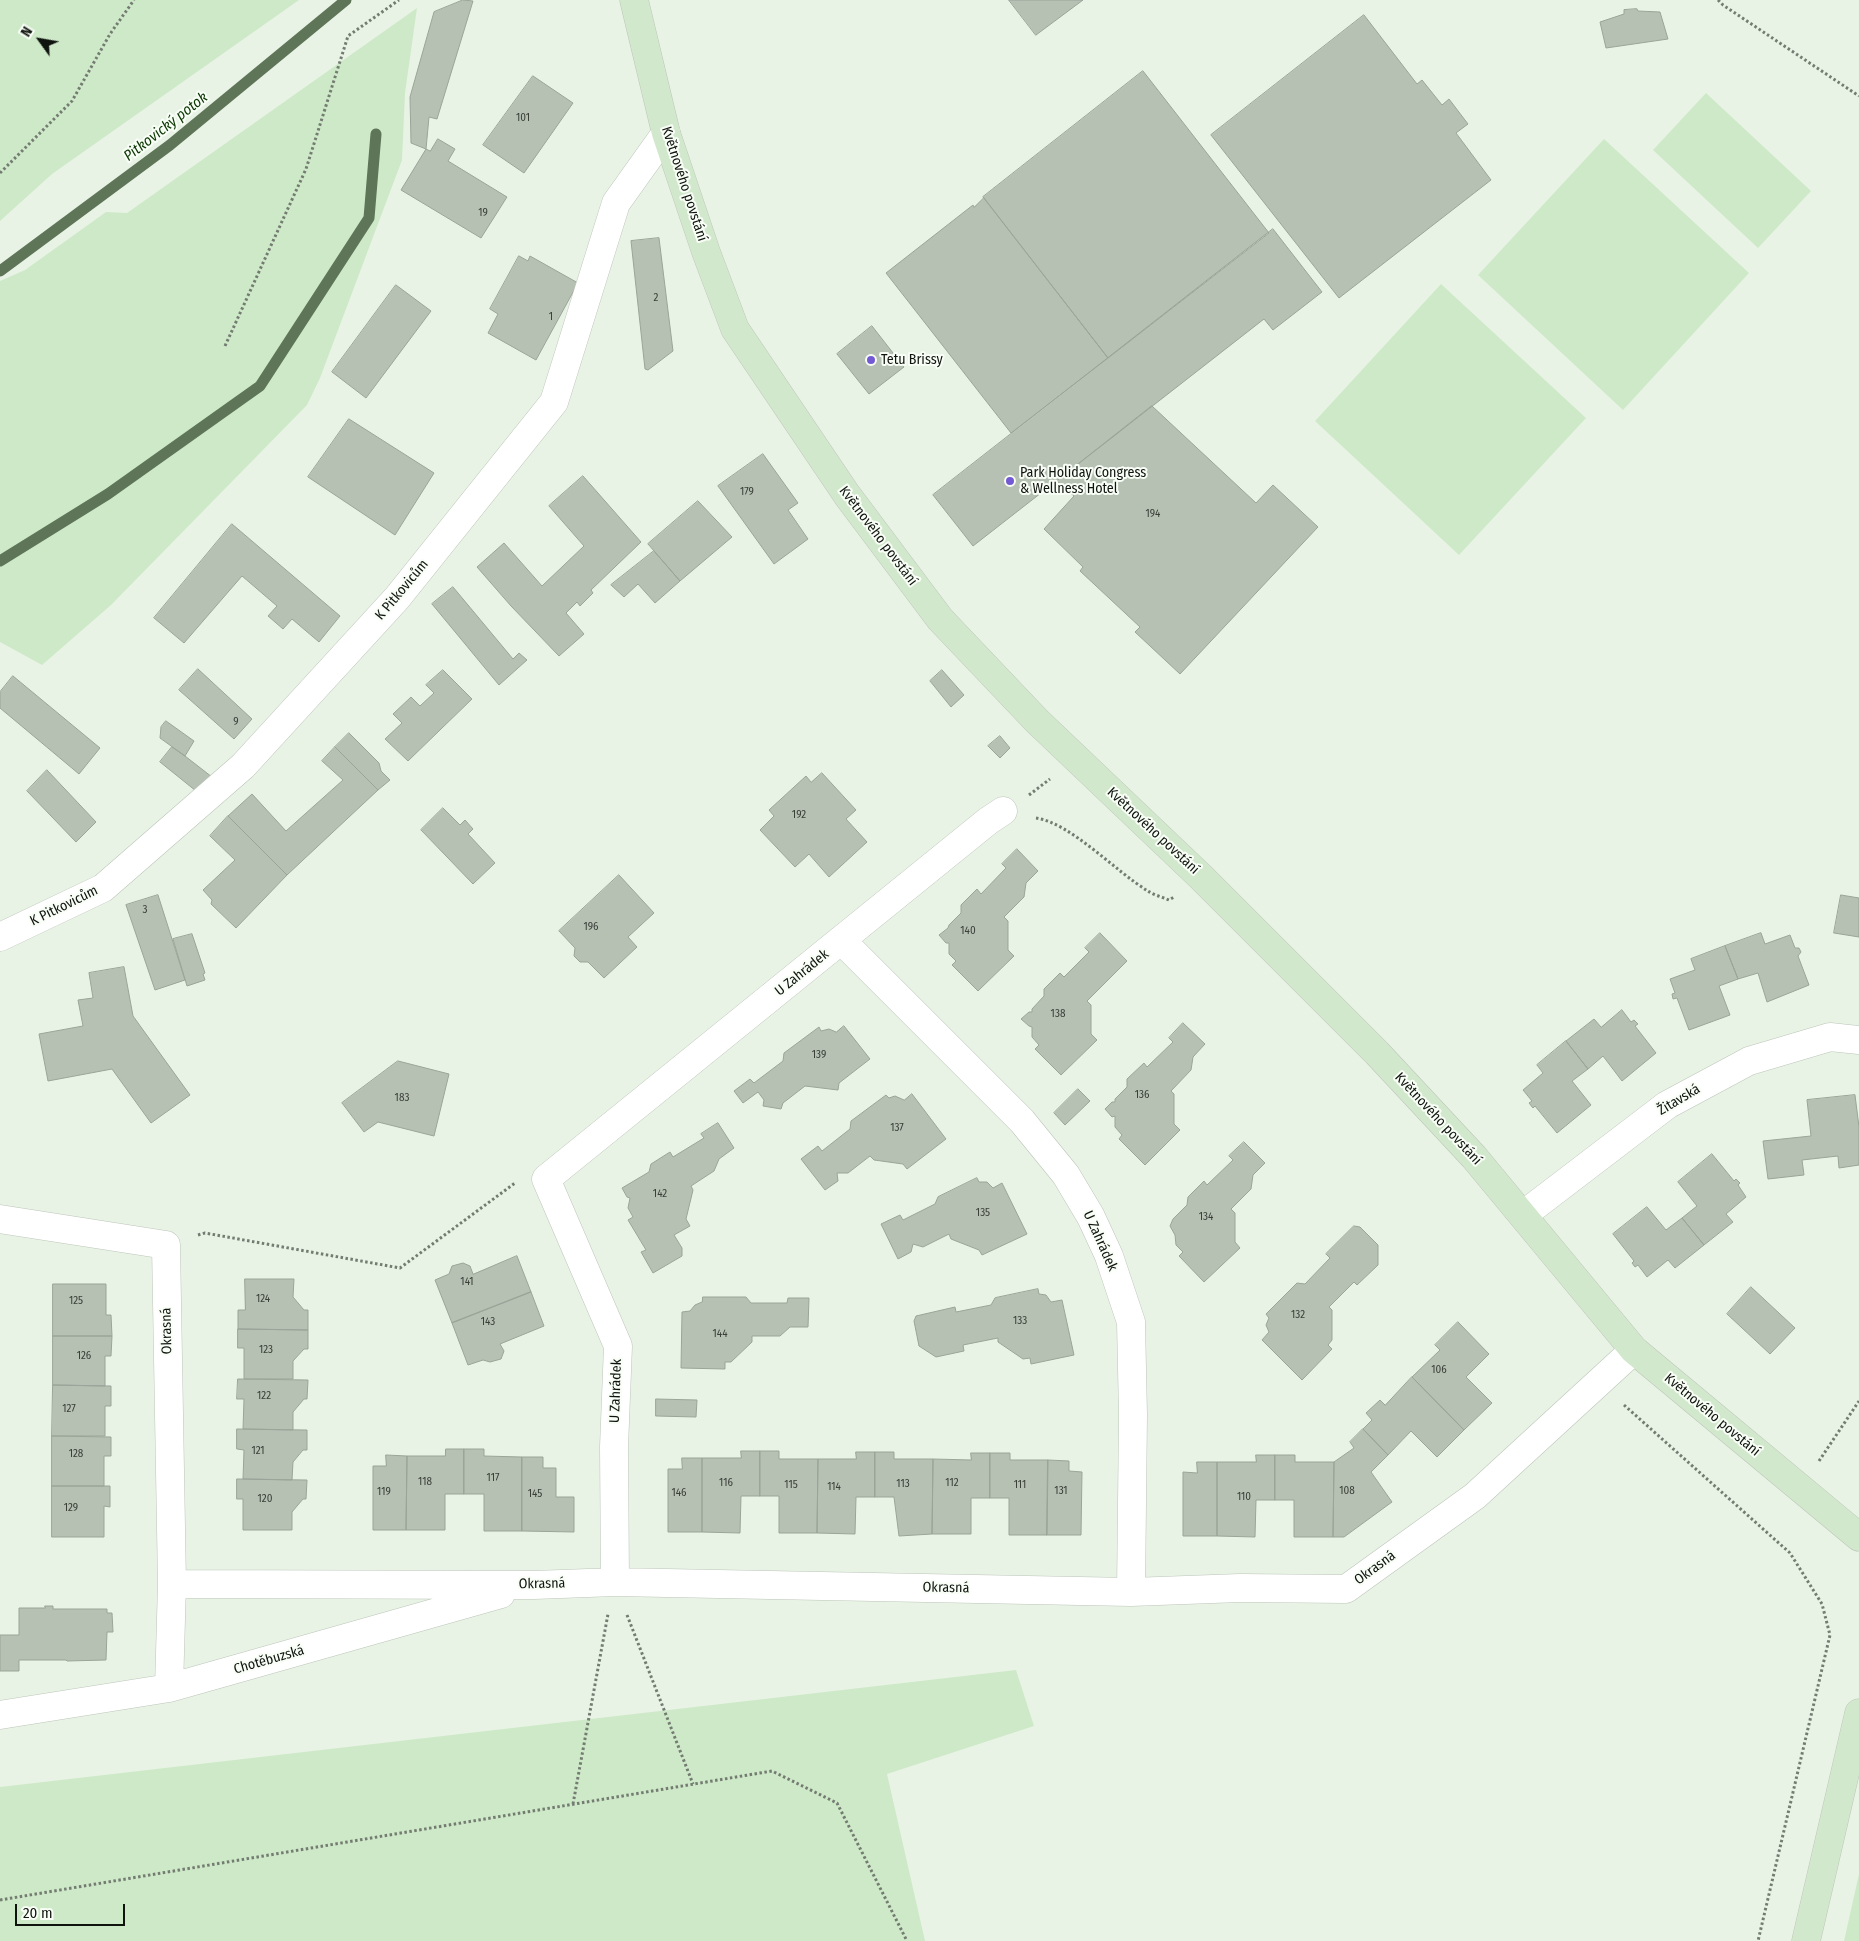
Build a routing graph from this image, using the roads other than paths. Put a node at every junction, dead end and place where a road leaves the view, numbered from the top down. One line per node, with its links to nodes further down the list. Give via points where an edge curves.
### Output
1 (634, 0): 2 (street, Květnového povstání)
2 (666, 133): 4 (street, K Pitkovicům, via 616,203 554,402 397,598 243,766 103,888); 7 (street, Květnového povstání, via 735,329 847,495 940,618 1037,721 1201,877 1377,1053)
3 (996, 816): 5 (street)
4 (0, 937)
5 (842, 941): 11 (street, U Zahrádek, via 546,1179 618,1346); 14 (street, U Zahrádek, via 1022,1121 1066,1175 1109,1256 1130,1322 1133,1415)
6 (1859, 1040): 7 (street, Žitavská, via 1830,1037 1749,1061 1667,1106)
7 (1523, 1214): 9 (street, Květnového povstání)
8 (0, 1219): 12 (street, Okrasná, via 166,1245)
9 (1634, 1350): 10 (street, Květnového povstání); 14 (street, Okrasná, via 1474,1496 1346,1588)
10 (1859, 1537)
11 (614, 1582): 13 (street, Okrasná); 14 (street, Okrasná)
12 (172, 1584): 13 (street, Okrasná); 15 (street, Okrasná)
13 (534, 1585): 15 (street, Chotěbuzská)
14 (1131, 1592)
15 (170, 1688): 17 (street, Chotěbuzská)
16 (1859, 1713): 18 (street)
17 (0, 1715)
18 (1806, 1941)

